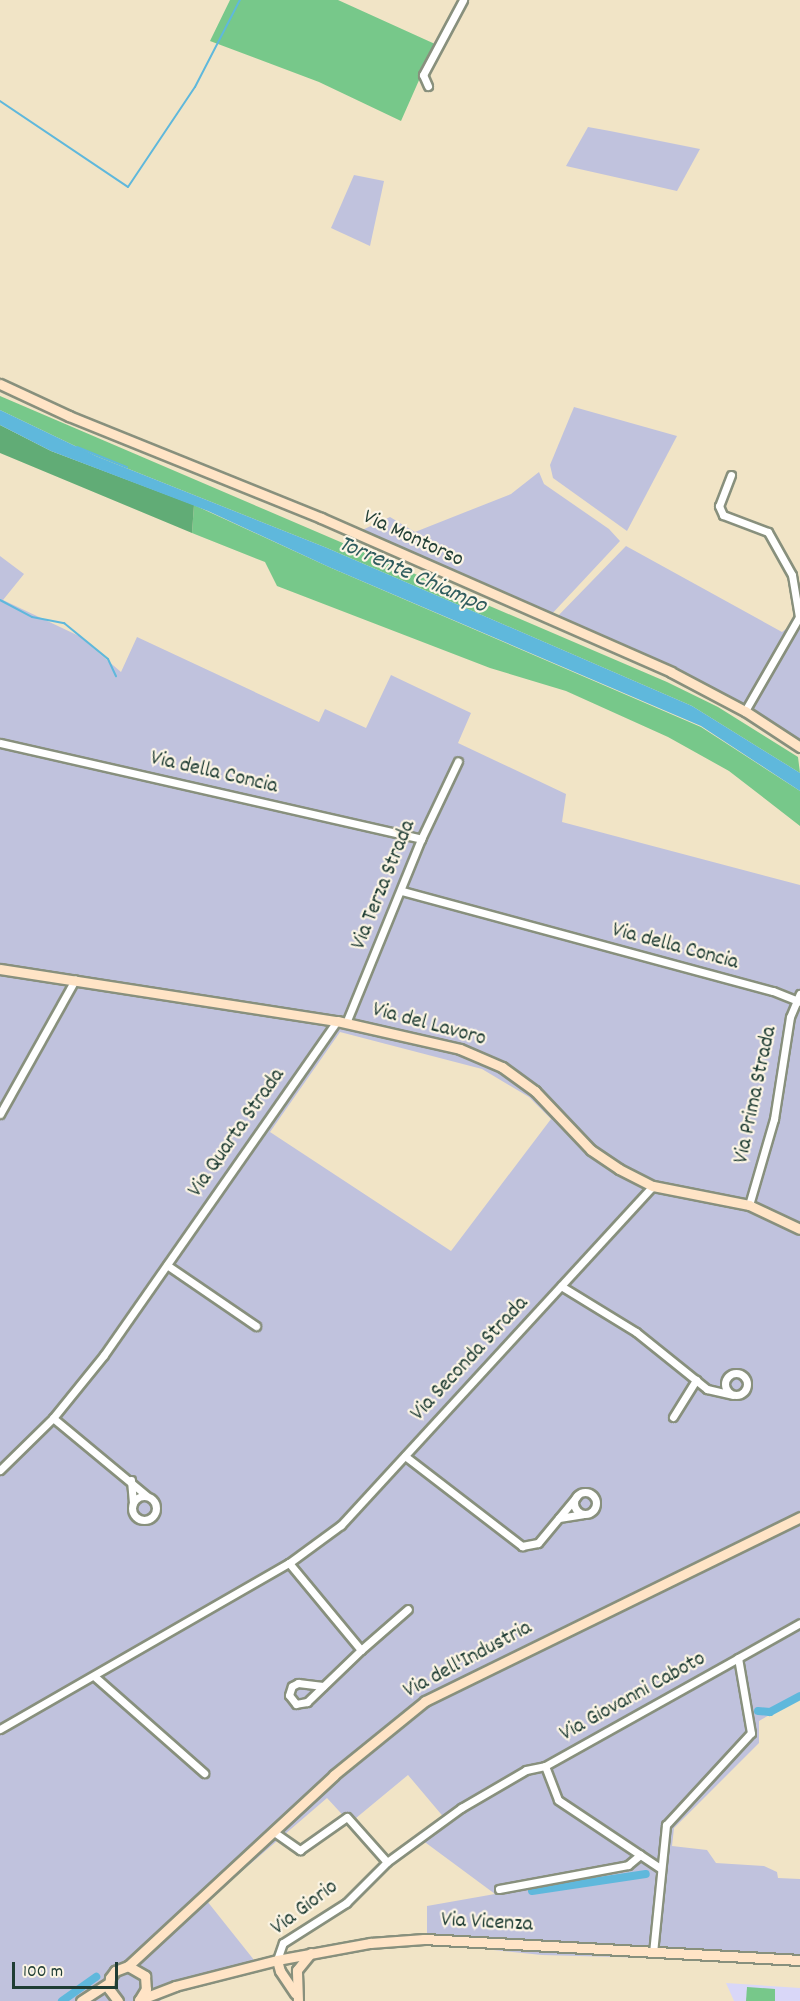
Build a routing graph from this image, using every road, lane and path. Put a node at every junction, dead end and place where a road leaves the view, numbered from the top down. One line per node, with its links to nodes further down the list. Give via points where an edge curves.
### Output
1 (463, 0): 2 (street, via 423,75)
2 (428, 86)
3 (0, 384): 5 (main road, Via Montorso, via 321,518 670,672)
4 (731, 475): 5 (street, via 719,506 723,515 768,532 792,575 799,617)
5 (745, 711): 7 (main road, Via Montorso)
6 (0, 743): 9 (street, Via della Concia)
7 (800, 747)
8 (458, 761): 9 (street, Via Terza Strada)
9 (420, 839): 10 (street, Via Terza Strada)
10 (402, 891): 13 (street, Via della Concia); 14 (street, Via Terza Strada)
11 (0, 969): 12 (main road, Via del Lavoro)
12 (75, 980): 14 (main road, Via del Lavoro); 15 (street)
13 (799, 999): 17 (street, Via Prima Strada, via 790,1017 774,1119)
14 (341, 1022): 16 (main road, Via del Lavoro, via 460,1049 502,1067 535,1090 591,1150); 19 (street, Via Quarta Strada)
15 (0, 1114)
16 (653, 1186): 17 (main road, Via del Lavoro); 20 (street, Via Seconda Strada)
17 (749, 1205): 18 (main road, Via del Lavoro)
18 (800, 1229)
19 (167, 1265): 21 (street); 27 (street, Via Quarta Strada, via 104,1355)
20 (561, 1286): 23 (street, via 636,1332); 28 (street, Via Seconda Strada)
21 (256, 1326)
22 (728, 1377): 24 (street); 25 (street, via 725,1386); 25 (street, via 741,1375 747,1383 743,1393)
23 (696, 1380): 24 (street); 26 (street)
24 (707, 1389): 25 (street)
25 (732, 1395)
26 (673, 1417)
27 (53, 1418): 29 (street, Via Quarta Strada); 30 (street)
28 (405, 1456): 36 (street, via 522,1546 538,1543); 37 (street, Via Seconda Strada, via 341,1525)
29 (0, 1470)
30 (130, 1480): 31 (street); 33 (street)
31 (147, 1496): 33 (street); 33 (street, via 156,1507 149,1519 134,1515)
32 (577, 1496): 34 (street, via 575,1509); 34 (street, via 586,1493 595,1499 594,1509); 36 (street)
33 (133, 1503)
34 (584, 1514): 36 (street)
35 (800, 1517): 48 (main road, Via dell'Industria, via 425,1701 334,1775)
36 (559, 1518)
37 (289, 1563): 40 (street); 42 (street, Via Seconda Strada)
38 (408, 1609): 40 (street)
39 (800, 1623): 41 (street, Via Giovanni Caboto)
40 (361, 1650): 43 (street)
41 (738, 1658): 45 (street, Via Giovanni Caboto); 51 (street, via 751,1733 666,1825)
42 (94, 1676): 44 (street, Via Seconda Strada); 46 (street)
43 (323, 1686): 43 (street, via 295,1684 289,1695 292,1702 303,1704)
44 (0, 1729)
45 (545, 1766): 47 (street, Via Giovanni Caboto, via 526,1770); 49 (street, Via Giovanni Caboto, via 558,1800)
46 (204, 1773)
47 (460, 1808): 50 (street, Via Giorio)
48 (274, 1832): 50 (street, via 300,1850 347,1817); 53 (main road, Via dell'Industria)
49 (640, 1855): 51 (street, Via Giovanni Caboto); 52 (street, via 628,1865)
50 (387, 1862): 57 (street, Via Giorio, via 346,1903 283,1943 278,1948)
51 (660, 1868): 55 (street)
52 (499, 1889)
53 (147, 1952): 59 (main road, Via dell'Industria); 61 (main road)
54 (311, 1953): 55 (main road, Via Vicenza, via 424,1939); 56 (main road, Via Vicenza); 60 (main road)
55 (653, 1953): 58 (main road, Via Vicenza)
56 (291, 1957): 57 (main road, Via Vicenza); 60 (main road)
57 (277, 1960): 63 (main road, Via Vicenza); 64 (main road)
58 (800, 1960)
59 (128, 1966): 61 (main road); 62 (main road, via 115,1971)
60 (297, 1970): 64 (main road)
61 (144, 1975): 63 (main road, via 160,1985); 67 (main road, Via Vicenza, via 146,1989)
62 (109, 1983): 65 (main road); 66 (main road)
63 (175, 1986): 67 (main road, Via Vicenza)
64 (297, 1997)
65 (113, 2000)
66 (81, 2001)
67 (138, 2001)

